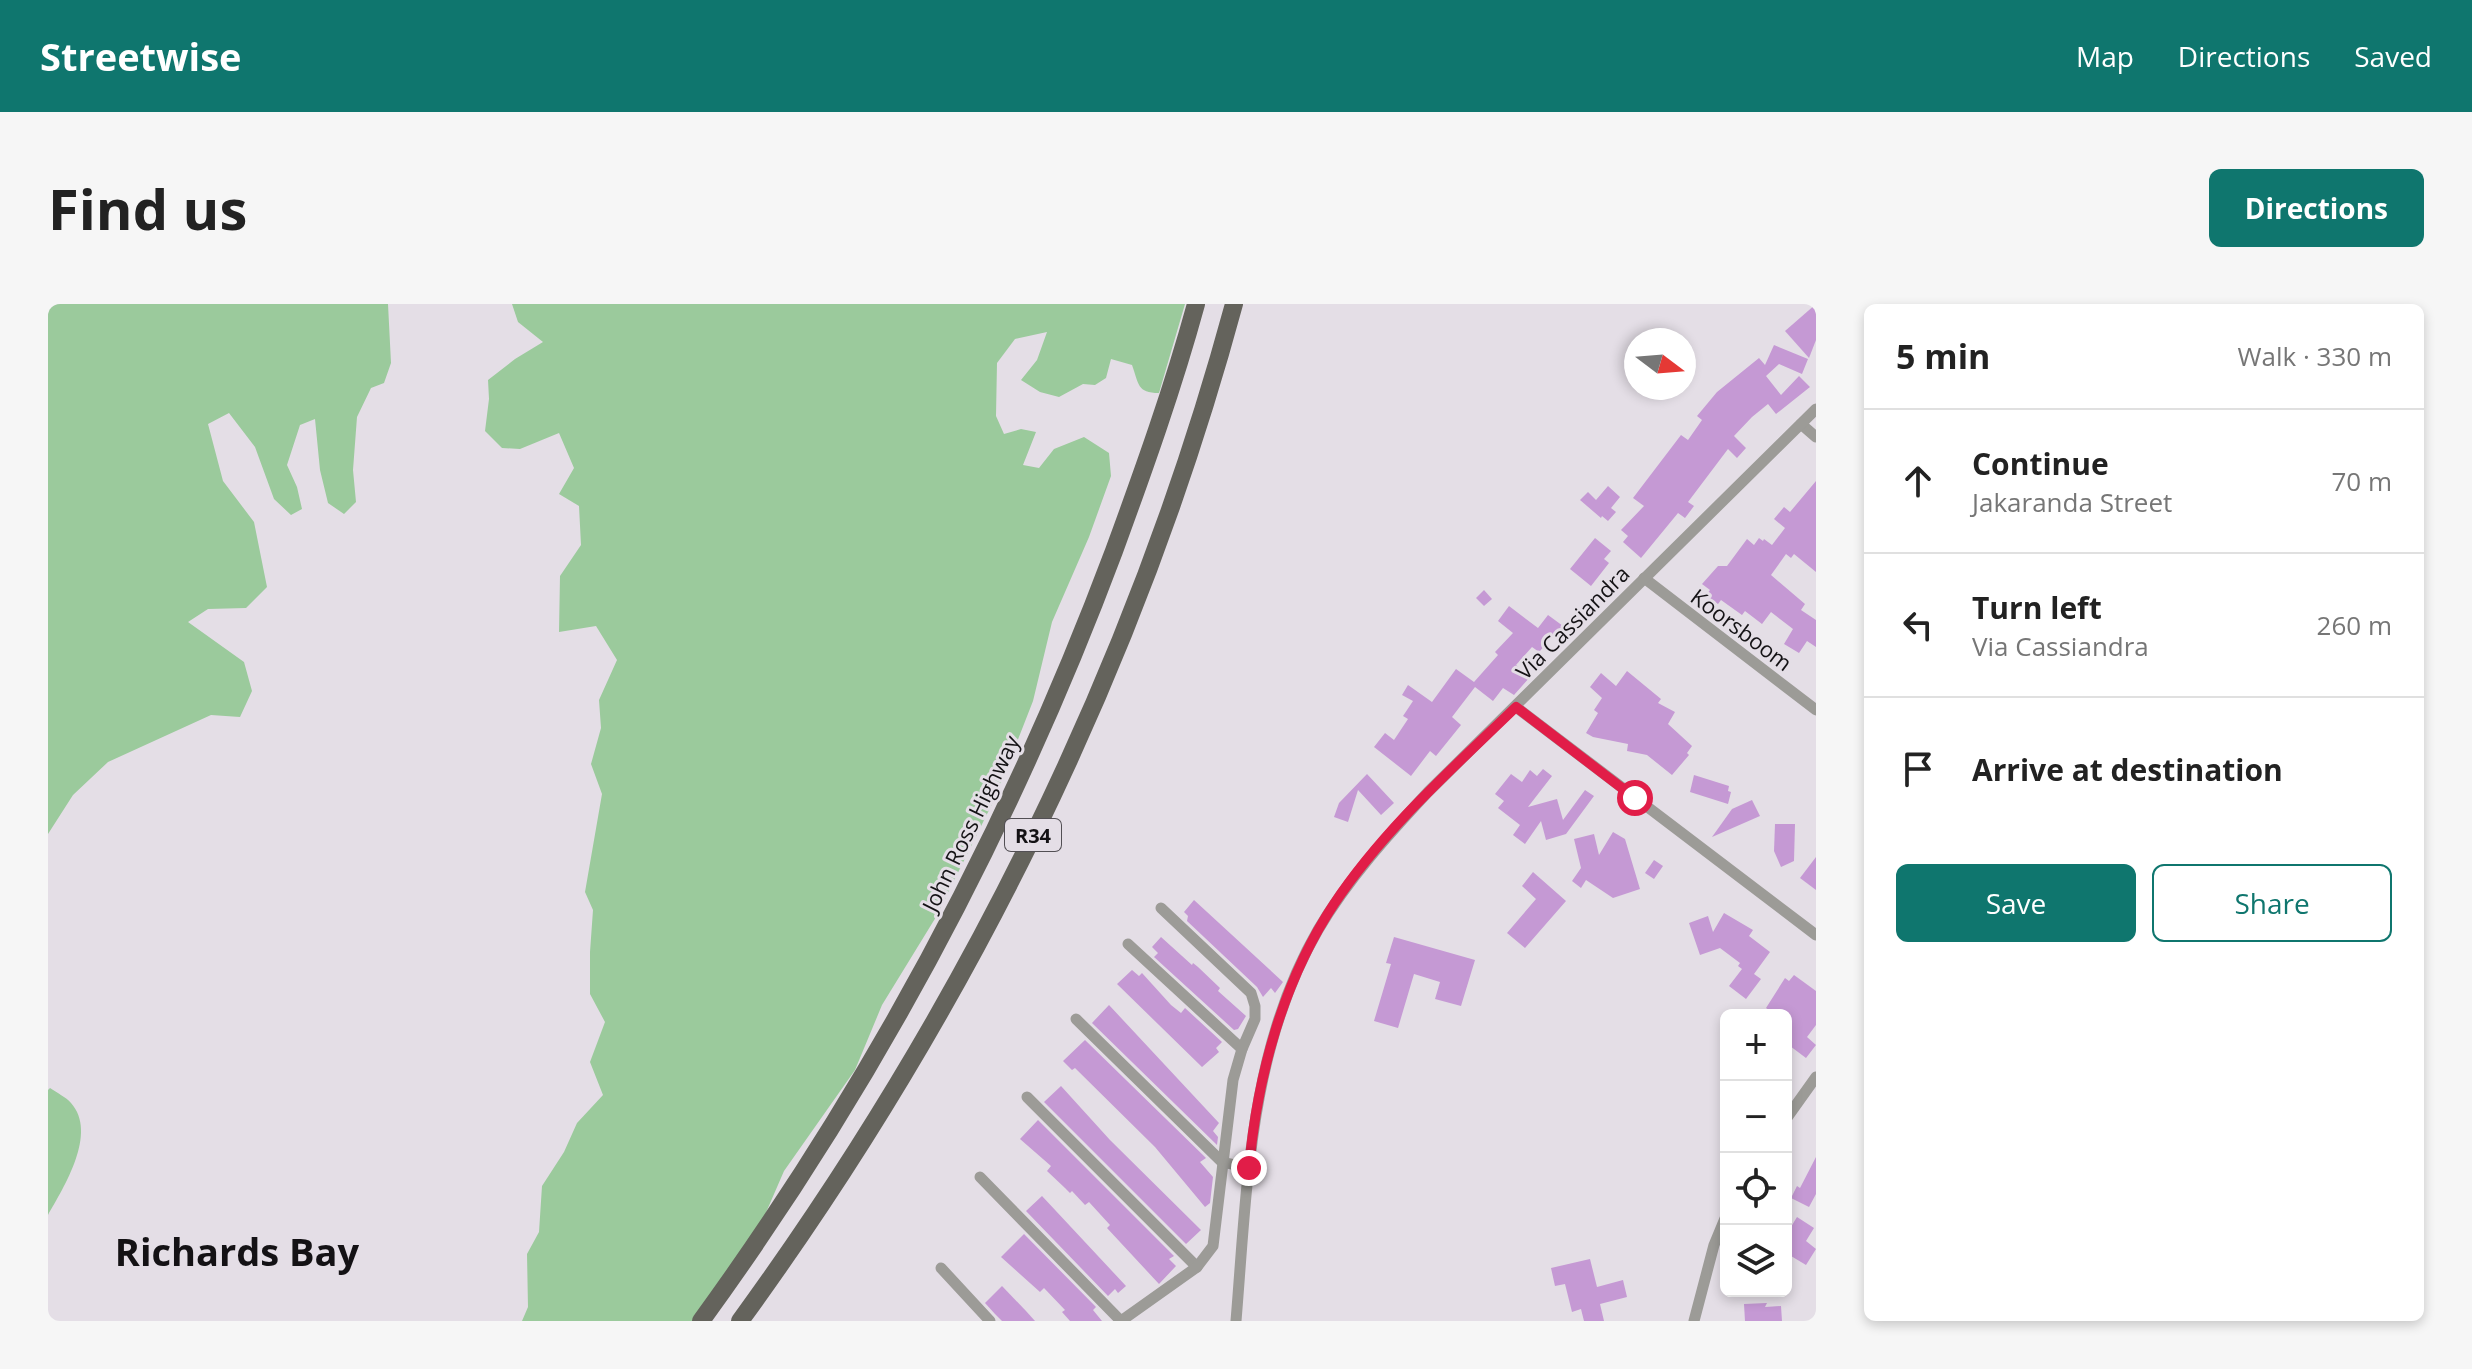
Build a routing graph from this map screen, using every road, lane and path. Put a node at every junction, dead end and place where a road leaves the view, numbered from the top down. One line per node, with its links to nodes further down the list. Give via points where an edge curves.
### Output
1 (1196, 304): 23 (main road, John Ross Highway / R34, via 1148,461 1083,635 1013,794 890,1033)
2 (1234, 304): 24 (main road, R34, via 1211,391 1146,581 1064,774 975,950 895,1092)
3 (1816, 409): 4 (street, Via Cassiandra)
4 (1801, 424): 5 (street); 6 (street, Via Cassiandra)
5 (1816, 437)
6 (1644, 578): 7 (street, Via Cassiandra); 8 (street, Koorsboom)
7 (1516, 707): 10 (street); 18 (street, Via Cassiandra, via 1367,859 1316,933 1267,1061)
8 (1816, 710)
9 (1161, 908): 13 (street, via 1251,993 1256,1013)
10 (1816, 935)
11 (1128, 944): 13 (street)
12 (1076, 1019): 17 (street)
13 (1242, 1049): 17 (street)
14 (1816, 1077): 16 (street)
15 (1027, 1097): 21 (street)
16 (1792, 1111)
17 (1222, 1162): 18 (street); 21 (street, via 1215,1240)
18 (1249, 1168): 27 (street, Via Cassiandra)
19 (980, 1177): 26 (street)
20 (1722, 1225): 28 (street)
21 (1197, 1267): 26 (street)
22 (941, 1268): 25 (street)
23 (701, 1321)
24 (740, 1321)
25 (990, 1321)
26 (1121, 1321)
27 (1236, 1321)
28 (1694, 1321)

